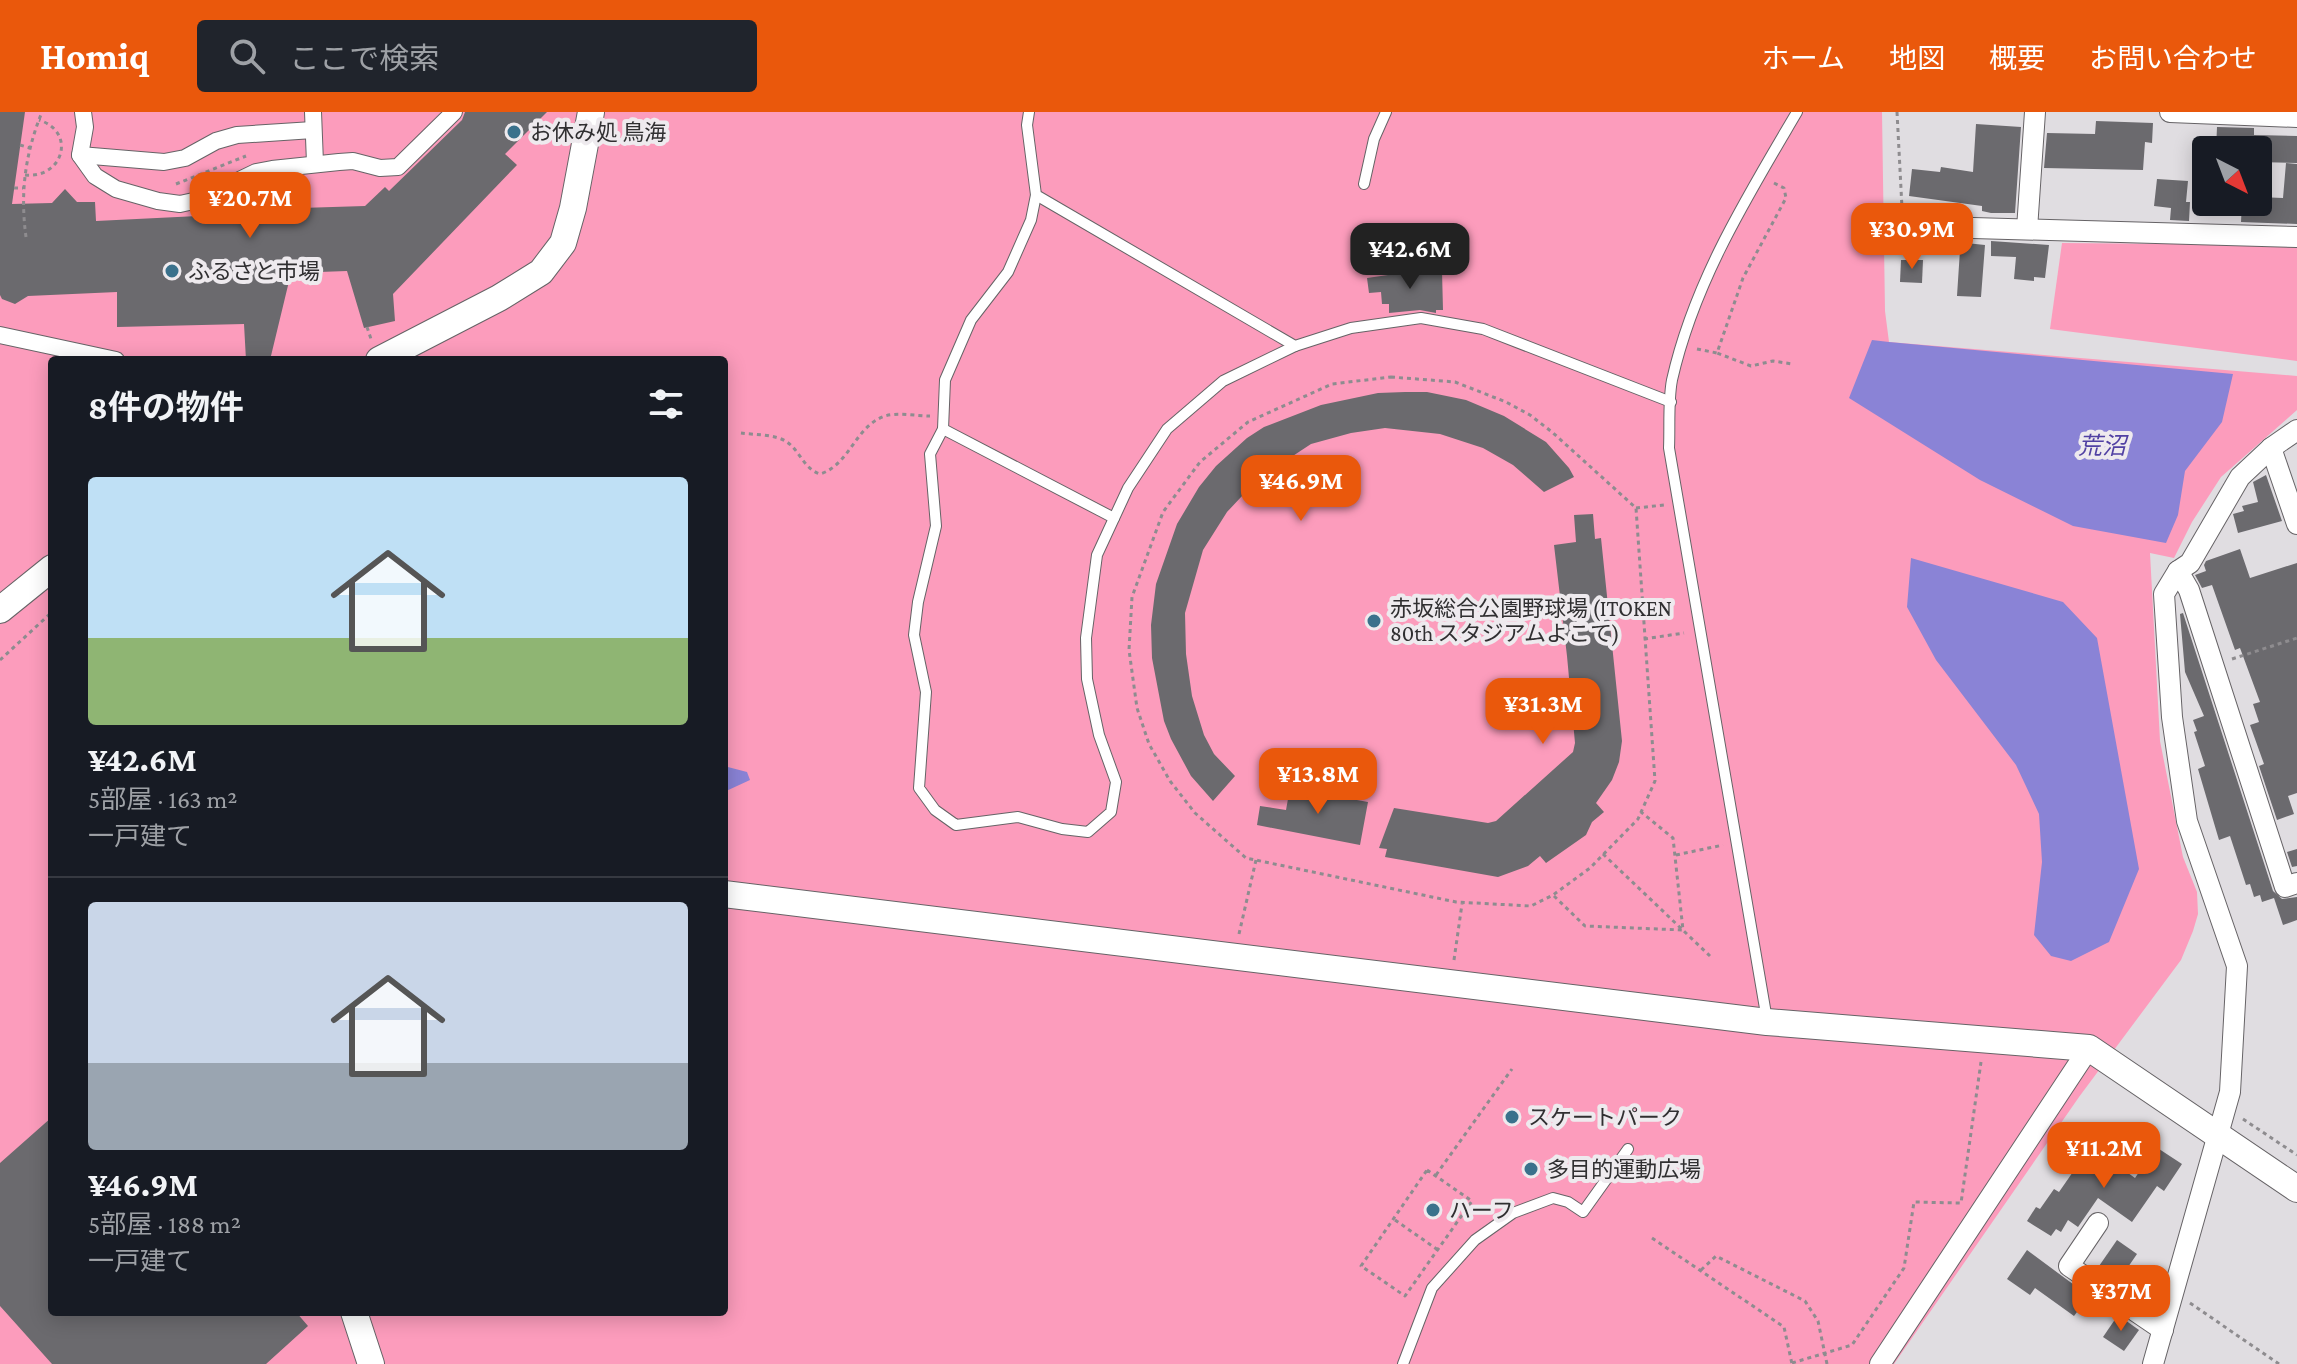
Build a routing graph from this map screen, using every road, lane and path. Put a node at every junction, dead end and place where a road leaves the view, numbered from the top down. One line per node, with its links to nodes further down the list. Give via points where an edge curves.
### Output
1 (42, 112): 13 (path)
2 (83, 112): 18 (street)
3 (313, 112): 15 (street)
4 (454, 112): 14 (street)
5 (591, 112): 35 (street, via 563,243 541,272)
6 (1029, 112): 25 (lane)
7 (1386, 112): 22 (lane)
8 (1797, 112): 21 (lane)
9 (1897, 112): 26 (path)
10 (2035, 112): 27 (street)
11 (2170, 112): 12 (street)
12 (2297, 117)
13 (39, 120): 17 (path); 20 (path, via 60,135 60,154 49,172)
14 (438, 120): 19 (street, via 398,167)
15 (313, 130): 18 (street, via 237,135 164,162); 19 (street)
16 (20, 145): 17 (path)
17 (30, 148): 20 (path)
18 (80, 155): 19 (street, via 95,176 116,189 180,204 218,193 256,172)
19 (315, 163)
20 (25, 175): 24 (path)
21 (1759, 176): 32 (lane, via 1737,212); 33 (path, via 1784,188 1786,198 1743,278)
22 (1364, 184)
23 (14, 188): 24 (path)
24 (23, 188): 28 (path)
25 (1036, 195): 31 (lane); 38 (lane, via 1008,272 971,320 945,380)
26 (1903, 226): 27 (street)
27 (2027, 229): 29 (street)
28 (26, 237)
29 (2297, 237)
30 (0, 335): 34 (street)
31 (1295, 346): 37 (lane, via 1351,328 1421,318 1483,329); 45 (lane, via 1223,381 1167,429)
32 (1681, 346): 33 (path); 37 (lane)
33 (1717, 353): 36 (path, via 1751,366)
34 (97, 356)
35 (387, 356)
36 (1792, 364)
37 (1671, 402): 43 (lane, via 1669,448)
38 (944, 417): 39 (lane); 41 (path, via 886,416 859,435 839,465 820,474 789,443)
39 (943, 429): 45 (lane); 45 (lane, via 930,454 936,526 914,635 926,692 919,788 935,810 956,825 1018,817 1088,832 1111,812 1116,782 1087,679 1086,638 1097,555)
40 (2297, 430): 42 (street)
41 (741, 433)
42 (2271, 448): 46 (street); 48 (street, via 2240,477 2190,563)
43 (1678, 504): 44 (path); 51 (lane)
44 (1636, 508): 53 (path); 60 (path, via 1530,415 1455,382 1391,377 1332,384 1248,422 1200,462 1163,512 1132,597 1129,650 1137,708 1149,744 1178,792 1225,841)
45 (1114, 518)
46 (2297, 524)
47 (48, 571): 49 (street)
48 (2178, 571): 55 (street); 74 (street, via 2164,594 2172,717 2187,821 2237,966 2230,1092)
49 (0, 610)
50 (48, 616): 54 (path)
51 (1699, 631): 53 (path); 57 (lane)
52 (2297, 638): 55 (path)
53 (1644, 639): 56 (path, via 1655,781)
54 (0, 660)
55 (2213, 665): 61 (street, via 2285,887)
56 (1641, 812): 58 (path); 59 (path, via 1673,838)
57 (1736, 842): 59 (path); 69 (lane)
58 (1603, 854): 63 (path); 65 (path)
59 (1676, 855): 65 (path)
60 (1256, 860): 64 (path); 66 (path)
61 (2297, 883)
62 (728, 894): 66 (street)
63 (1553, 895): 64 (path, via 1531,906); 65 (path, via 1585,926)
64 (1463, 902): 68 (path)
65 (1683, 930): 67 (path)
66 (1234, 956): 68 (street)
67 (1710, 956)
68 (1450, 983): 69 (street)
69 (1767, 1022): 70 (street)
70 (1985, 1040): 71 (street); 87 (path, via 1961,1203 1914,1202 1904,1268 1852,1345)
71 (2089, 1048): 74 (street); 92 (street)
72 (1512, 1069): 77 (path)
73 (2240, 1117): 76 (path)
74 (2216, 1135): 78 (street); 84 (street)
75 (1628, 1149): 89 (lane, via 1583,1212 1553,1198 1513,1213 1475,1240 1432,1288)
76 (2297, 1155)
77 (1436, 1175): 79 (path, via 1427,1170); 82 (path, via 1472,1201)
78 (2297, 1189)
79 (1394, 1219): 82 (path); 82 (path, via 1361,1266 1405,1296)
80 (2098, 1223): 86 (street, via 2069,1266)
81 (1652, 1238): 83 (path)
82 (1438, 1250)
83 (1701, 1270): 87 (path, via 1716,1256 1805,1301 1818,1321); 90 (path, via 1784,1327)
84 (2173, 1291): 86 (street); 94 (path)
85 (355, 1316): 88 (street)
86 (2163, 1330): 93 (street)
87 (1825, 1354): 90 (path); 91 (path)
88 (371, 1364)
89 (1403, 1364)
90 (1792, 1364)
91 (1827, 1364)
92 (1880, 1364)
93 (2153, 1364)
94 (2279, 1364)

